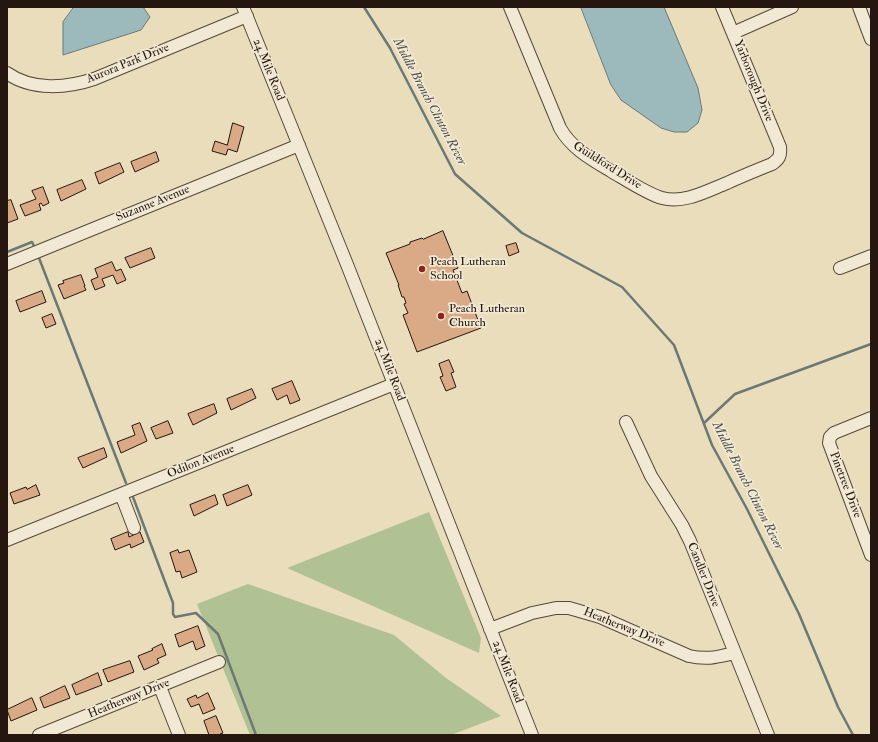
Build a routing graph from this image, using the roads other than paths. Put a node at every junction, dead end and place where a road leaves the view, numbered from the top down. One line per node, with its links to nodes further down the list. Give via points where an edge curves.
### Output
1 (510, 7): 10 (street, Guildford Drive, via 560,128 568,141 584,154 653,195 671,200 687,198 772,164)
2 (722, 7): 6 (street, Yarborough Drive)
3 (792, 7): 6 (street)
4 (859, 7): 7 (street)
5 (245, 12): 8 (street, Aurora Park Drive, via 80,84 47,86 26,82); 9 (street, 24 Mile Road)
6 (733, 33): 10 (street, Yarborough Drive, via 780,147)
7 (871, 40)
8 (7, 73)
9 (299, 145): 12 (street, Suzanne Avenue); 14 (street, 24 Mile Road)
10 (780, 156)
11 (871, 256): 13 (street)
12 (7, 264)
13 (840, 268)
14 (394, 384): 17 (street, Odilon Avenue); 21 (street, 24 Mile Road)
15 (871, 418): 20 (street, Pinetree Drive, via 838,431 830,437 830,447)
16 (626, 422): 22 (street, Candler Drive, via 651,476 690,541)
17 (121, 494): 18 (street); 19 (street, Odilon Avenue)
18 (134, 528)
19 (7, 540)
20 (871, 555)
21 (490, 629): 22 (street, Heatherway Drive, via 532,613 569,608 600,616 689,656 708,658); 27 (street, 24 Mile Road)
22 (735, 652): 28 (street, Candler Drive)
23 (219, 662): 24 (street, Heatherway Drive)
24 (160, 687): 25 (street, Heatherway Drive); 26 (street)
25 (43, 734)
26 (179, 735)
27 (532, 735)
28 (768, 735)

